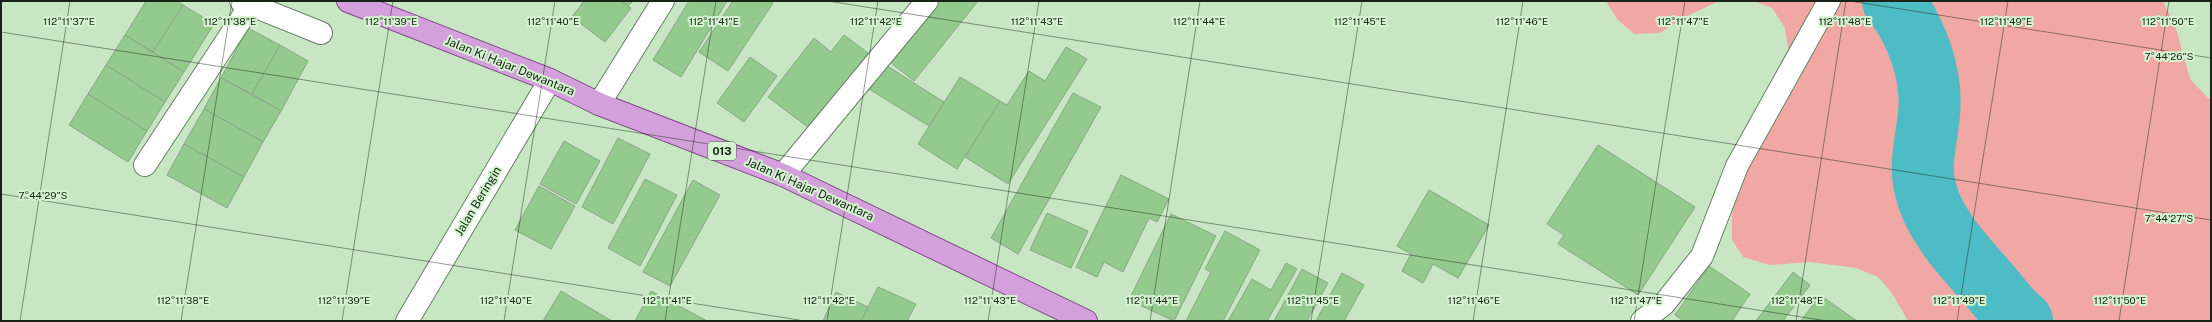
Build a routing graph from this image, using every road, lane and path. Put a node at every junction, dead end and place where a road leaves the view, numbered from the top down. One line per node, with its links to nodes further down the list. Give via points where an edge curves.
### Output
1 (348, 1): 7 (main road, Jalan Ki Hajar Dewantara / 013)
2 (663, 1): 8 (street)
3 (927, 1): 10 (street)
4 (1829, 1): 13 (street, via 1737,166 1702,256 1664,304)
5 (248, 2): 6 (street); 9 (street)
6 (322, 33)
7 (550, 80): 8 (main road, Jalan Ki Hajar Dewantara / 013); 11 (street, Jalan Beringin)
8 (599, 104): 10 (main road, Jalan Ki Hajar Dewantara / 013)
9 (145, 165)
10 (783, 175): 12 (main road, Jalan Ki Hajar Dewantara / 013)
11 (407, 321)
12 (1086, 321)
13 (1642, 321)

